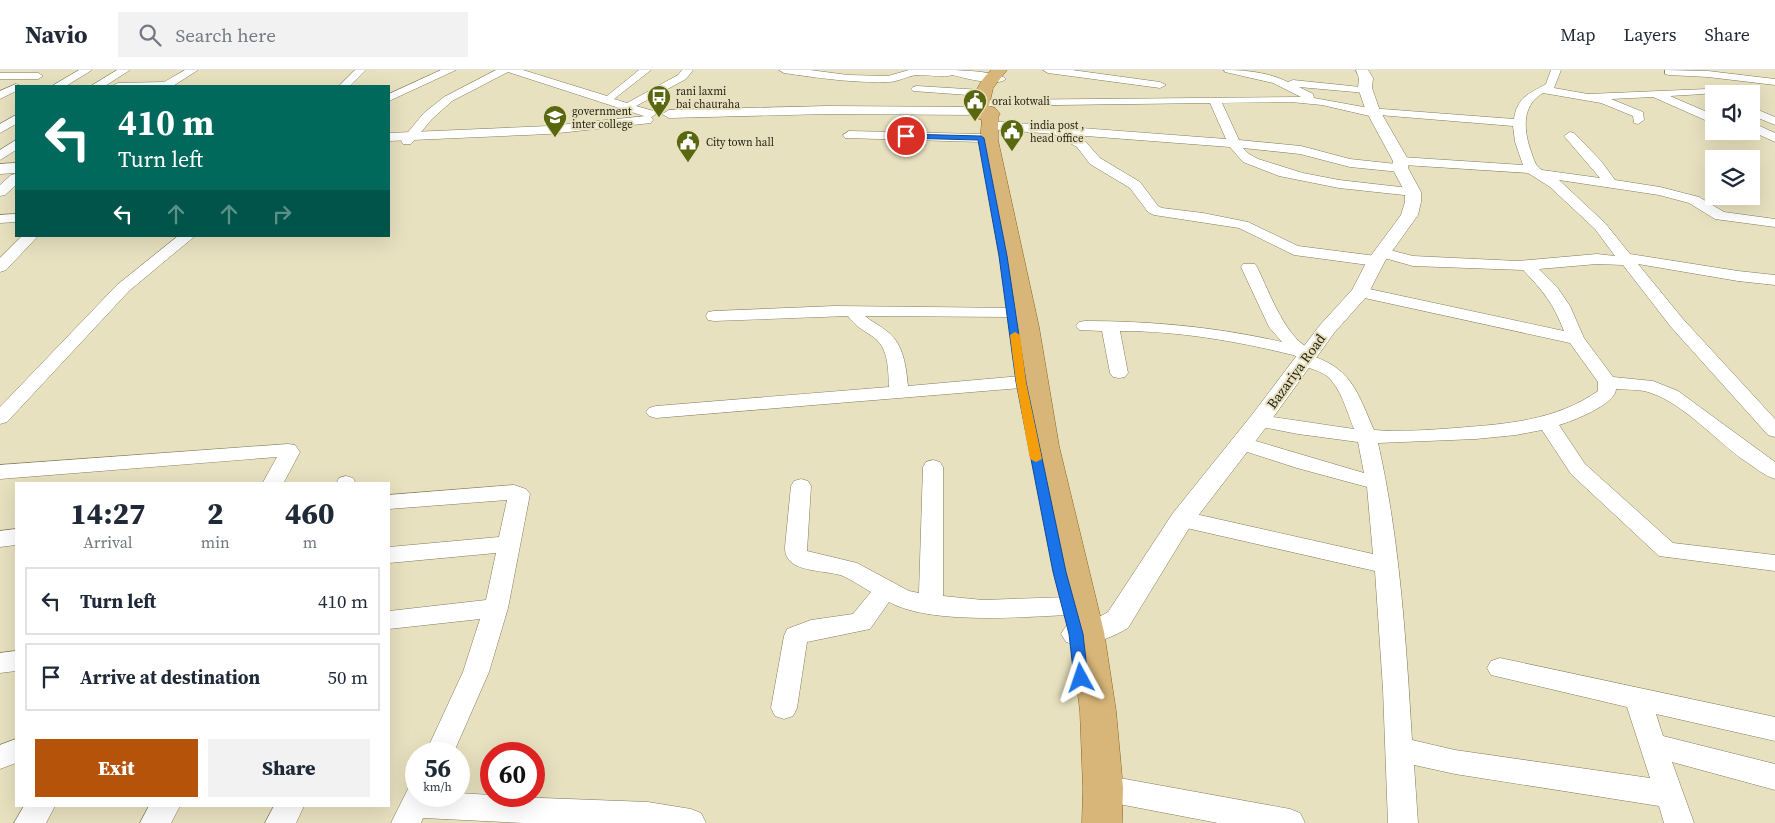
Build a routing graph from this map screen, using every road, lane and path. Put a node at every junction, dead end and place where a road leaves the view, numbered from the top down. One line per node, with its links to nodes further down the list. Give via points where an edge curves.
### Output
1 (49, 70): 23 (street)
2 (87, 70): 28 (street)
3 (125, 70): 29 (street)
4 (361, 70): 33 (street)
5 (451, 70): 46 (street)
6 (504, 70): 70 (street, via 448,99)
7 (512, 70): 56 (street)
8 (527, 70): 45 (street)
9 (646, 70): 45 (street)
10 (688, 70): 50 (street, via 682,77)
11 (784, 70): 19 (street)
12 (1048, 70): 34 (street)
13 (1229, 70): 26 (street)
14 (1294, 70): 35 (street)
15 (1556, 70): 40 (street, via 1552,84)
16 (952, 71): 19 (street, via 914,72 888,80); 21 (street)
17 (1665, 71): 25 (street); 41 (street)
18 (198, 72): 31 (street); 32 (street)
19 (808, 72)
20 (154, 73): 30 (street)
21 (1000, 74): 52 (main road)
22 (0, 76): 23 (street)
23 (38, 76): 27 (street)
24 (1364, 80): 35 (street); 51 (street)
25 (1774, 81)
26 (1280, 82): 35 (street); 49 (street)
27 (22, 85)
28 (60, 85)
29 (99, 85)
30 (133, 85)
31 (168, 85)
32 (189, 85)
33 (345, 85)
34 (1160, 85)
35 (1310, 85)
36 (15, 88): 38 (street)
37 (15, 88): 44 (street)
38 (0, 89)
39 (917, 89): 52 (street)
40 (1542, 90): 47 (street); 61 (street, via 1529,97)
41 (1705, 91)
42 (1653, 92): 43 (street); 47 (street); 55 (street)
43 (1705, 93)
44 (0, 96)
45 (612, 96): 50 (street)
46 (390, 97)
47 (1589, 97): 58 (street, via 1627,108 1639,115)
48 (1215, 100): 49 (street); 52 (street, via 1122,101); 73 (street)
49 (1322, 102): 51 (street)
50 (633, 103): 54 (street)
51 (1373, 112): 61 (street); 76 (street)
52 (983, 114): 54 (street); 63 (street); 66 (street); 101 (main road); 137 (main road, via 1027,328 1045,446)
53 (1760, 114): 59 (street)
54 (667, 116): 56 (street, via 656,122)
55 (1705, 116)
56 (648, 117): 70 (street, via 539,133)
57 (15, 120): 62 (street)
58 (1638, 120)
59 (1775, 121): 60 (street)
60 (1760, 122)
61 (1518, 123): 79 (street, via 1522,146)
62 (0, 129)
63 (1059, 130): 73 (street); 93 (street, via 1081,144 1095,161 1135,185 1158,212 1243,225 1294,250)
64 (1760, 130): 71 (street)
65 (15, 135): 67 (street)
66 (849, 135)
67 (0, 136)
68 (1570, 136): 81 (street)
69 (390, 137): 70 (street)
70 (409, 138): 72 (street)
71 (1775, 138)
72 (390, 142)
73 (1235, 144): 76 (street, via 1291,148 1350,163); 83 (street, via 1247,159 1296,176)
74 (15, 145): 75 (street)
75 (0, 156)
76 (1401, 164): 79 (street, via 1486,164); 83 (street)
77 (15, 168): 78 (street)
78 (0, 169)
79 (1536, 172): 81 (street); 94 (street, via 1556,184 1600,226)
80 (15, 179): 82 (street)
81 (1610, 183): 88 (street, via 1694,200 1720,216)
82 (0, 192)
83 (1413, 192): 93 (street, Bazariya Road, via 1409,215)
84 (15, 199): 85 (street)
85 (0, 200)
86 (15, 218): 87 (street)
87 (0, 219)
88 (1775, 223)
89 (30, 237): 91 (street)
90 (187, 237): 112 (street, via 123,288)
91 (18, 249): 92 (street); 96 (street)
92 (0, 250)
93 (1379, 257): 95 (street); 99 (street, Bazariya Road)
94 (1627, 260): 95 (street, via 1597,259); 98 (street, via 1664,262 1720,274); 115 (street, via 1677,323)
95 (1528, 266): 105 (street, via 1562,306)
96 (0, 267)
97 (1249, 267): 106 (street, via 1278,327)
98 (1775, 280)
99 (1360, 292): 105 (street); 106 (street, Bazariya Road)
100 (854, 311): 101 (street); 102 (street); 110 (street, via 856,318 892,348)
101 (1012, 312): 108 (main road)
102 (714, 316)
103 (1085, 326): 104 (street)
104 (1110, 326): 106 (street, via 1174,329 1241,339); 107 (street)
105 (1576, 339): 109 (street)
106 (1304, 355): 113 (street, Bazariya Road); 116 (street, via 1339,378)
107 (1119, 373)
108 (1021, 382): 110 (street); 134 (main road, via 1059,572)
109 (1607, 382): 114 (street, via 1607,393 1596,402); 120 (street, via 1653,387 1671,395)
110 (899, 393): 111 (street)
111 (656, 412)
112 (0, 418)
113 (1259, 421): 116 (street); 117 (street, Bazariya Road)
114 (1547, 422): 116 (street, via 1508,431); 130 (street, via 1578,469 1667,550)
115 (1775, 431)
116 (1367, 436): 122 (street)
117 (1242, 443): 122 (street); 125 (street, Bazariya Road)
118 (933, 467): 133 (street)
119 (0, 472): 121 (street, via 288,450 290,452)
120 (1775, 472)
121 (273, 482)
122 (1377, 483): 131 (street)
123 (801, 486): 132 (street, via 796,554 802,559 849,569)
124 (390, 502): 128 (street, via 514,492 519,494)
125 (1182, 519): 131 (street); 137 (street, Bazariya Road, via 1118,620 1106,627)
126 (15, 537): 127 (street)
127 (0, 539)
128 (510, 544): 129 (street); 135 (street)
129 (390, 555)
130 (1775, 563)
131 (1386, 565): 146 (street)
132 (885, 590): 133 (street, via 904,599); 142 (street, via 861,622 814,629 796,636)
133 (931, 604): 134 (street, via 983,609)
134 (1069, 606): 137 (main road)
135 (496, 608): 136 (street); 144 (street, via 476,672)
136 (390, 620)
137 (1081, 633): 150 (main road, via 1098,711); 161 (main road)
138 (15, 661): 139 (street)
139 (0, 663)
140 (1500, 668): 141 (street)
141 (1637, 698): 143 (street); 145 (street)
142 (784, 708)
143 (1775, 729)
144 (444, 742)
145 (1653, 745): 149 (street); 151 (street)
146 (1399, 749): 151 (street, via 1455,762); 164 (street)
147 (15, 751): 148 (street)
148 (0, 757)
149 (1775, 777)
150 (1103, 788): 162 (main road); 163 (street)
151 (1669, 794): 165 (street)
152 (40, 807): 157 (street)
153 (165, 807): 158 (street)
154 (289, 807): 159 (street)
155 (414, 808): 156 (street)
156 (647, 819): 160 (street)
157 (29, 823)
158 (155, 823)
159 (280, 823)
160 (691, 823)
161 (1085, 823)
162 (1102, 823)
163 (1290, 823)
164 (1403, 823)
165 (1679, 823)

